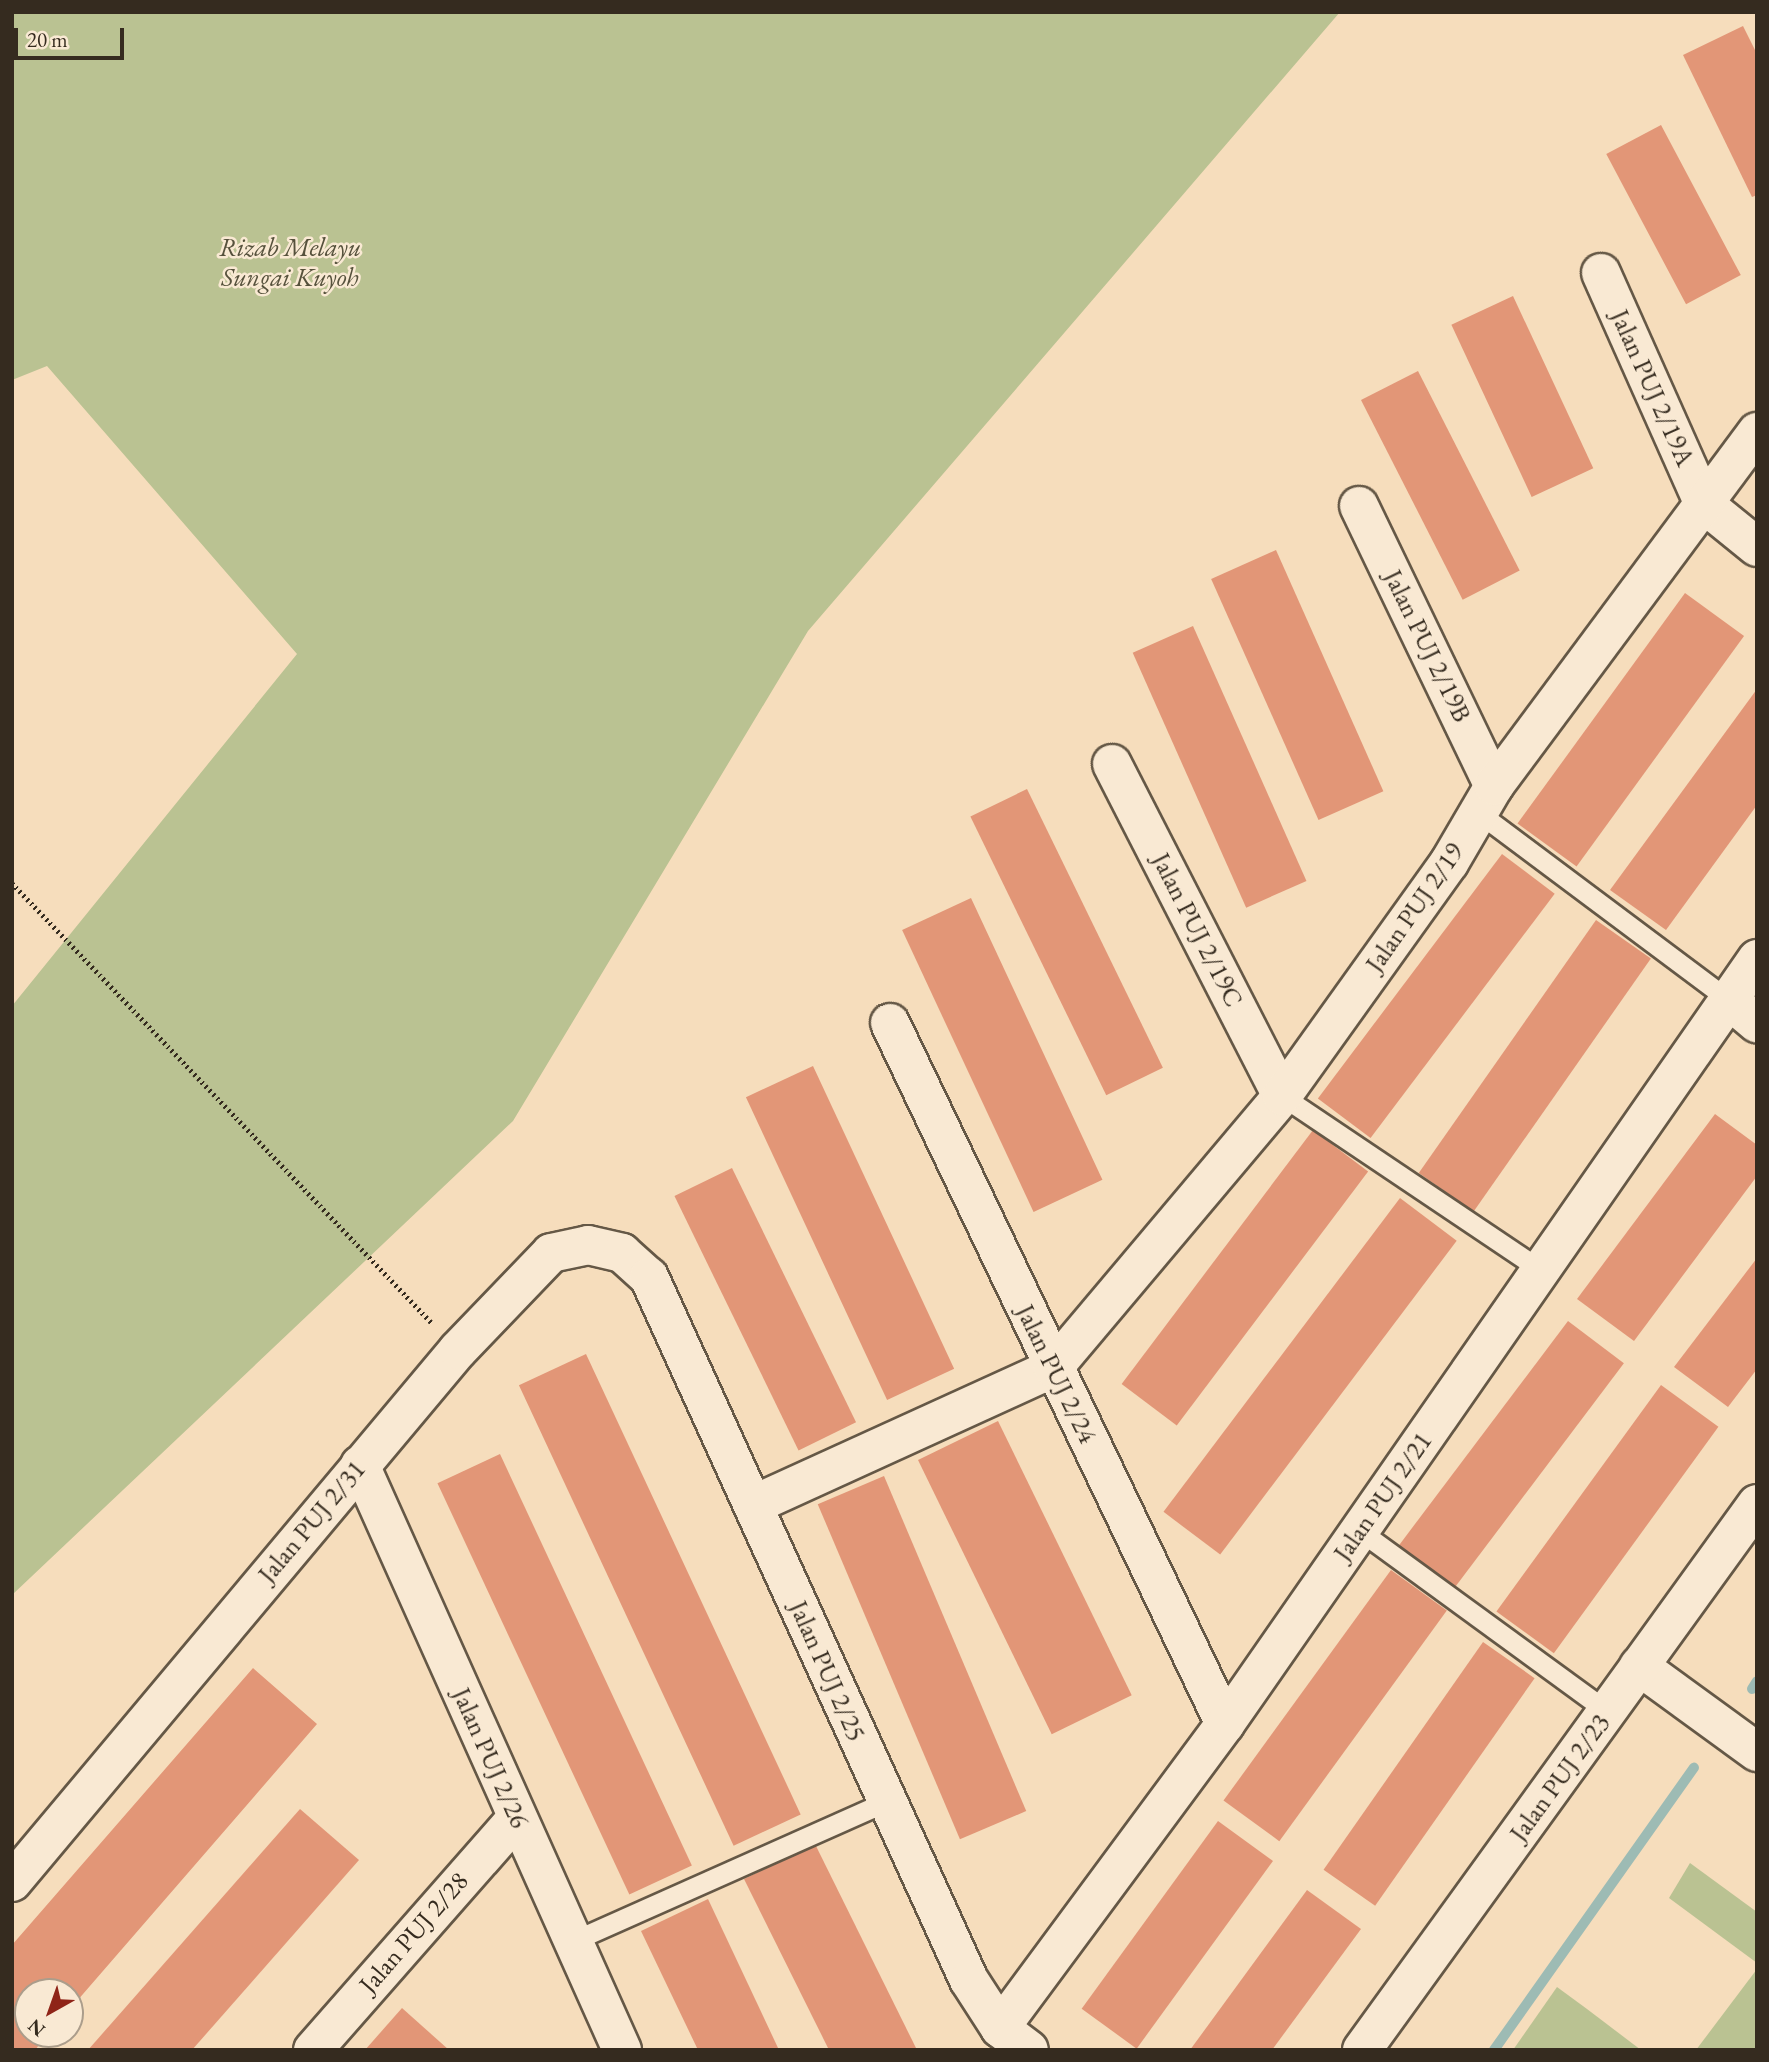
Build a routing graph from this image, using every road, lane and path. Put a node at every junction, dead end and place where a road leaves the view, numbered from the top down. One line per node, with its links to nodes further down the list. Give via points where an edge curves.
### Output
1 (1601, 273): 3 (street, Jalan PUJ 2/19A)
2 (1757, 432): 3 (street, Jalan PUJ 2/19)
3 (1704, 504): 5 (street); 7 (street, Jalan PUJ 2/19)
4 (1359, 506): 7 (street, Jalan PUJ 2/19B)
5 (1757, 547)
6 (1112, 764): 12 (street, Jalan PUJ 2/19C)
7 (1487, 800): 10 (lane); 12 (street, Jalan PUJ 2/19)
8 (12, 883): 15 (path)
9 (1757, 959): 10 (street, Jalan PUJ 2/21)
10 (1743, 1011): 13 (street, Jalan PUJ 2/21)
11 (890, 1023): 16 (street, Jalan PUJ 2/24)
12 (1282, 1096): 13 (lane); 16 (street, Jalan PUJ 2/19)
13 (1542, 1270): 20 (street, Jalan PUJ 2/21)
14 (649, 1277): 15 (street, Jalan PUJ 2/31, via 622,1253 589,1245 551,1253); 19 (street, Jalan PUJ 2/25)
15 (458, 1350): 17 (street, Jalan PUJ 2/31)
16 (1053, 1368): 19 (street); 23 (street, Jalan PUJ 2/24)
17 (359, 1465): 26 (street, Jalan PUJ 2/26); 27 (street, Jalan PUJ 2/31)
18 (1757, 1504): 21 (street, Jalan PUJ 2/23)
19 (753, 1505): 25 (street, Jalan PUJ 2/25)
20 (1360, 1531): 22 (lane); 23 (street, Jalan PUJ 2/21)
21 (1639, 1666): 22 (street, Jalan PUJ 2/23); 24 (street)
22 (1608, 1712): 32 (street, Jalan PUJ 2/23)
23 (1225, 1724): 29 (street, Jalan PUJ 2/21)
24 (1755, 1751)
25 (885, 1802): 28 (lane); 29 (street, Jalan PUJ 2/25, via 969,1980)
26 (517, 1818): 28 (street, Jalan PUJ 2/26); 30 (street, Jalan PUJ 2/28)
27 (12, 1882)
28 (573, 1941): 31 (street, Jalan PUJ 2/26)
29 (1014, 2039)
30 (313, 2050)
31 (622, 2050)
32 (1362, 2050)

